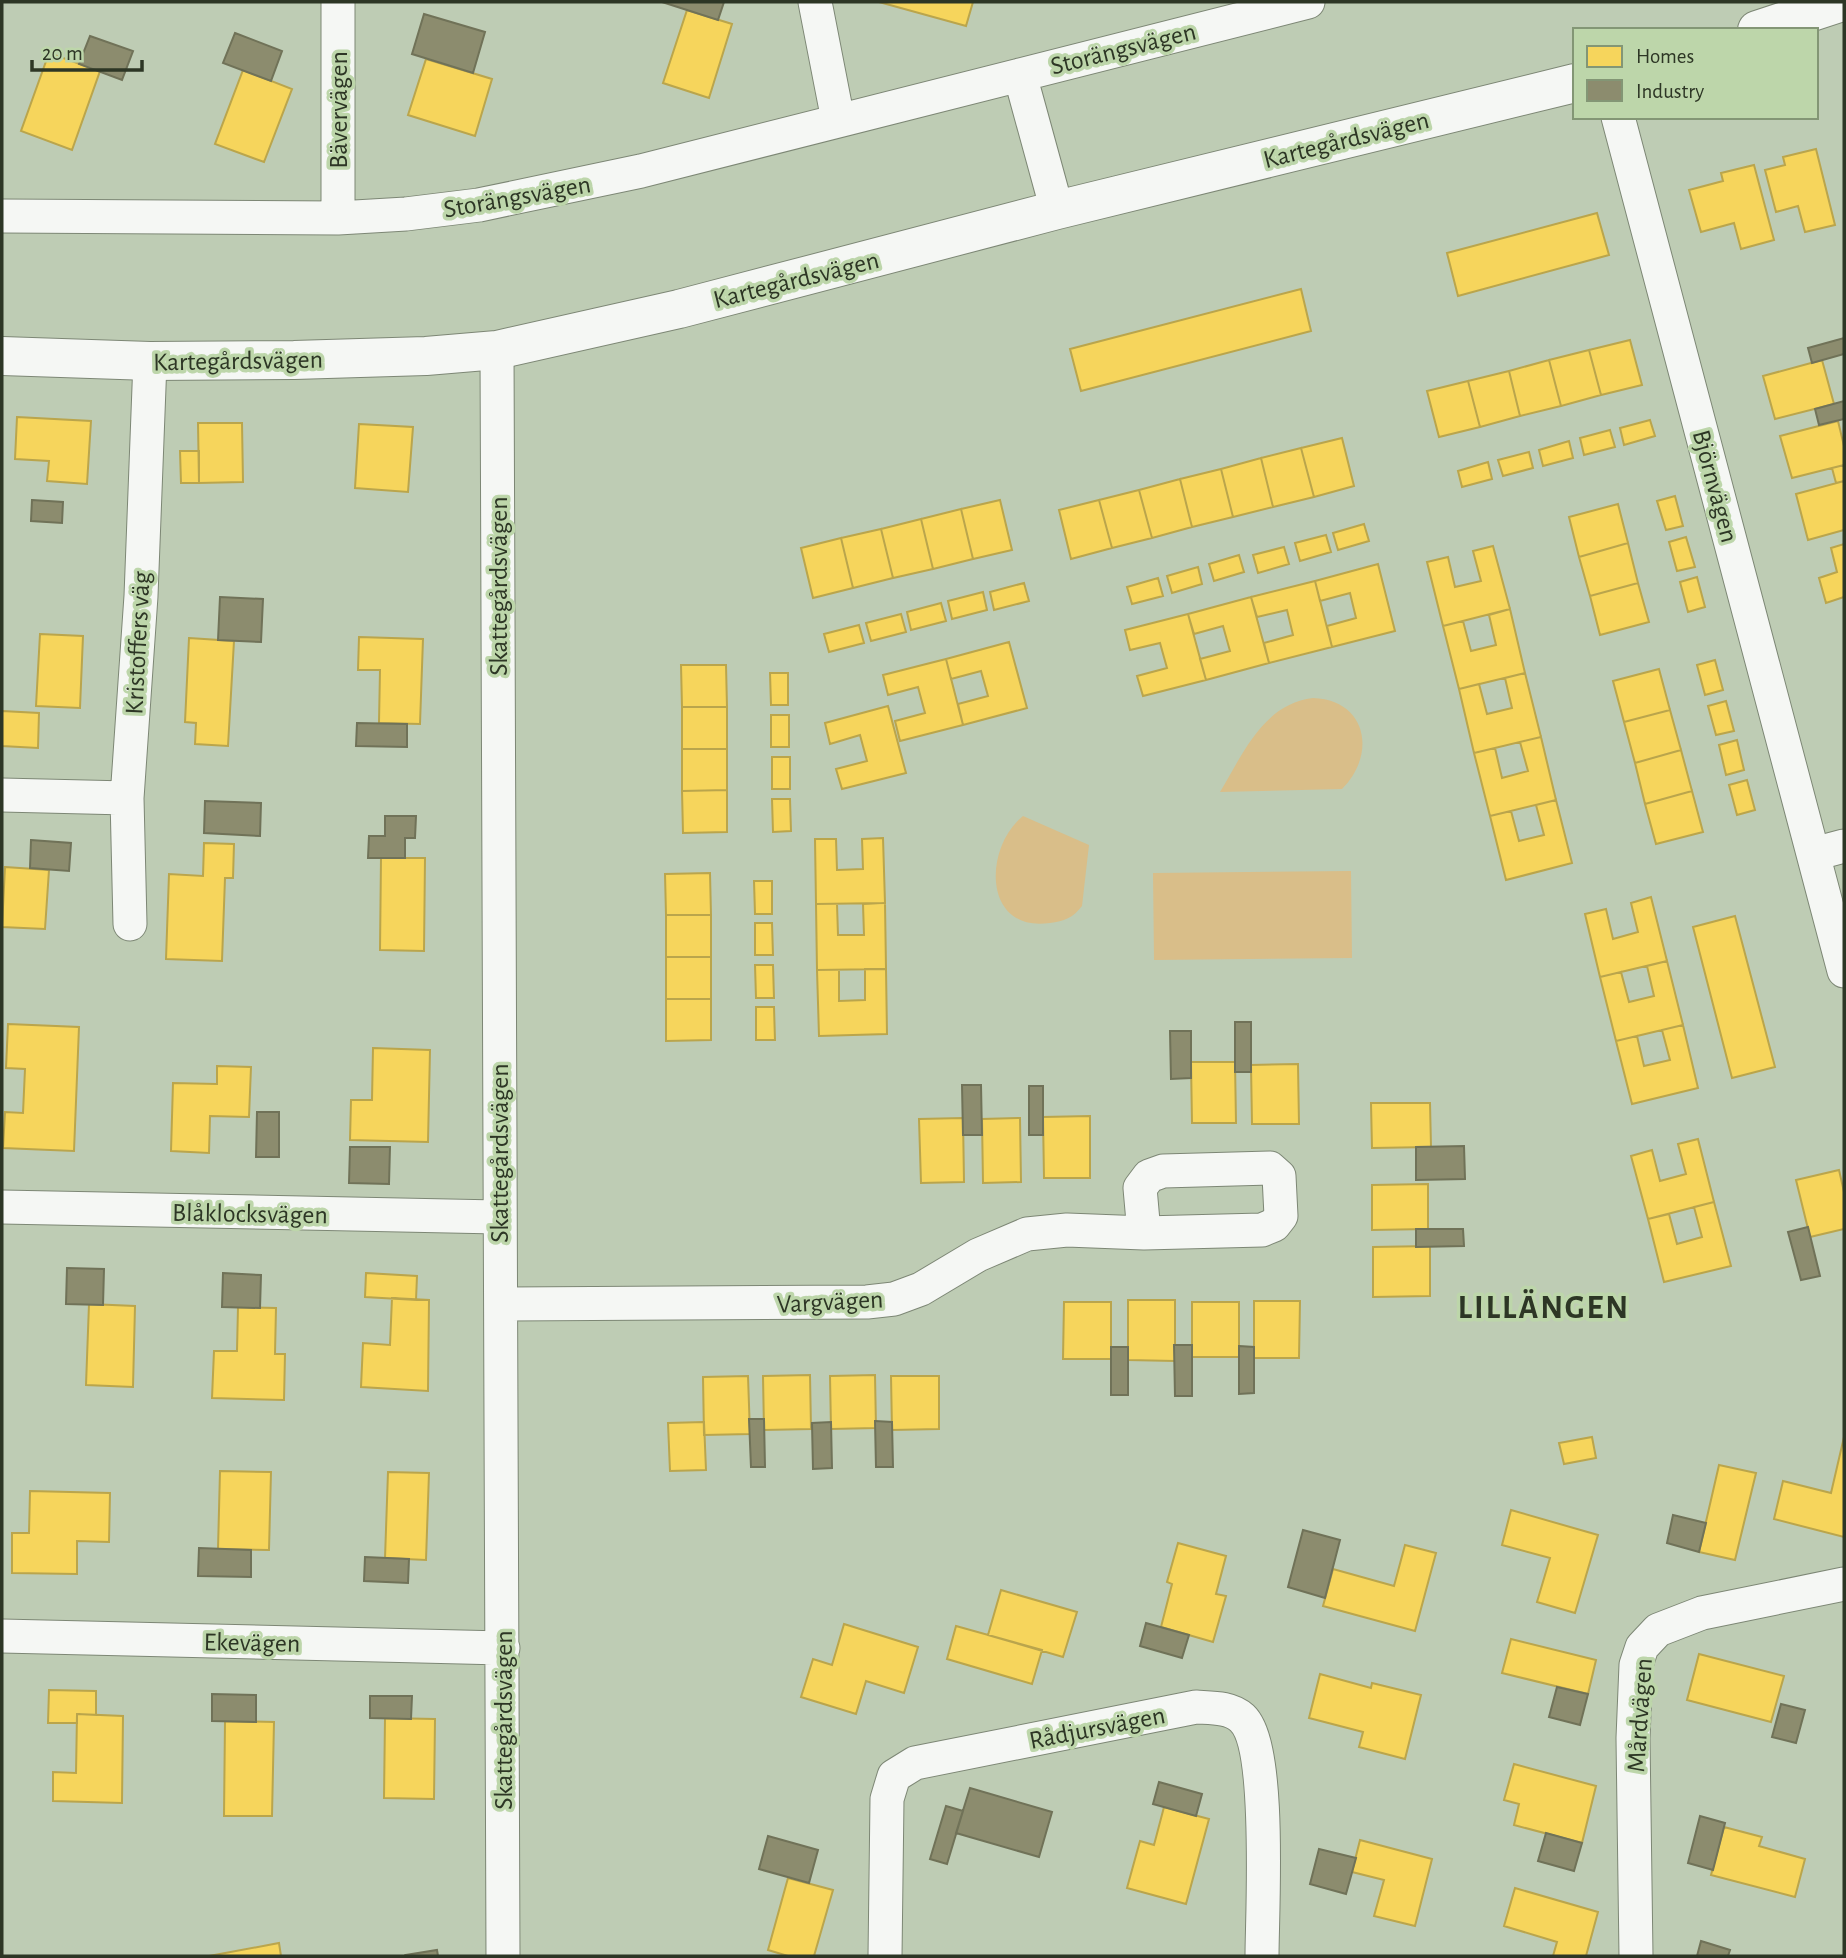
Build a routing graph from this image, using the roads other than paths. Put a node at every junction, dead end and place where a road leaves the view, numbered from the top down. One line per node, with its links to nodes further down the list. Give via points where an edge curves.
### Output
1 (338, 2): 13 (street, Bävervägen)
2 (815, 2): 10 (street)
3 (1308, 2): 5 (street, Storängsvägen)
4 (1842, 2): 6 (street)
5 (1192, 16): 7 (street, Storängsvägen)
6 (1763, 28)
7 (1020, 75): 10 (street, Storängsvägen); 11 (street, Storängsvägen)
8 (1573, 83): 11 (street, Kartegårdsvägen)
9 (1619, 119): 19 (street, Björnvägen)
10 (838, 120): 13 (street, Storängsvägen, via 543,193 430,211)
11 (1057, 210): 14 (street, Kartegårdsvägen, via 679,309)
12 (2, 216): 13 (street, Storängsvägen)
13 (338, 218)
14 (497, 350): 16 (street, Kartegårdsvägen, via 426,356); 23 (street, Skattegårdsvägen)
15 (2, 356): 16 (street, Kartegårdsvägen)
16 (150, 362): 18 (street, Kristoffers väg)
17 (2, 795): 18 (street)
18 (127, 798): 20 (street, Kristoffers väg)
19 (1829, 850): 21 (street, Björnvägen)
20 (130, 924)
21 (1844, 971)
22 (2, 1207): 23 (street, Blåklocksvägen)
23 (498, 1217): 25 (street, Skattegårdsvägen)
24 (1144, 1233): 25 (street, Vargvägen, via 1067,1230 1027,1234 978,1255 921,1289 867,1302)
25 (501, 1304): 28 (street, Skattegårdsvägen)
26 (1844, 1584): 32 (street, Mårdvägen, via 1702,1613 1658,1630 1642,1647 1636,1665 1633,1738)
27 (2, 1636): 28 (street, Ekevägen)
28 (503, 1648): 29 (street, Skattegårdsvägen)
29 (503, 1956)
30 (885, 1956): 31 (street, Rådjursvägen, via 887,1798 894,1776 902,1769 946,1756 1196,1707 1228,1710 1242,1718 1258,1753)
31 (1262, 1956)
32 (1636, 1956)

